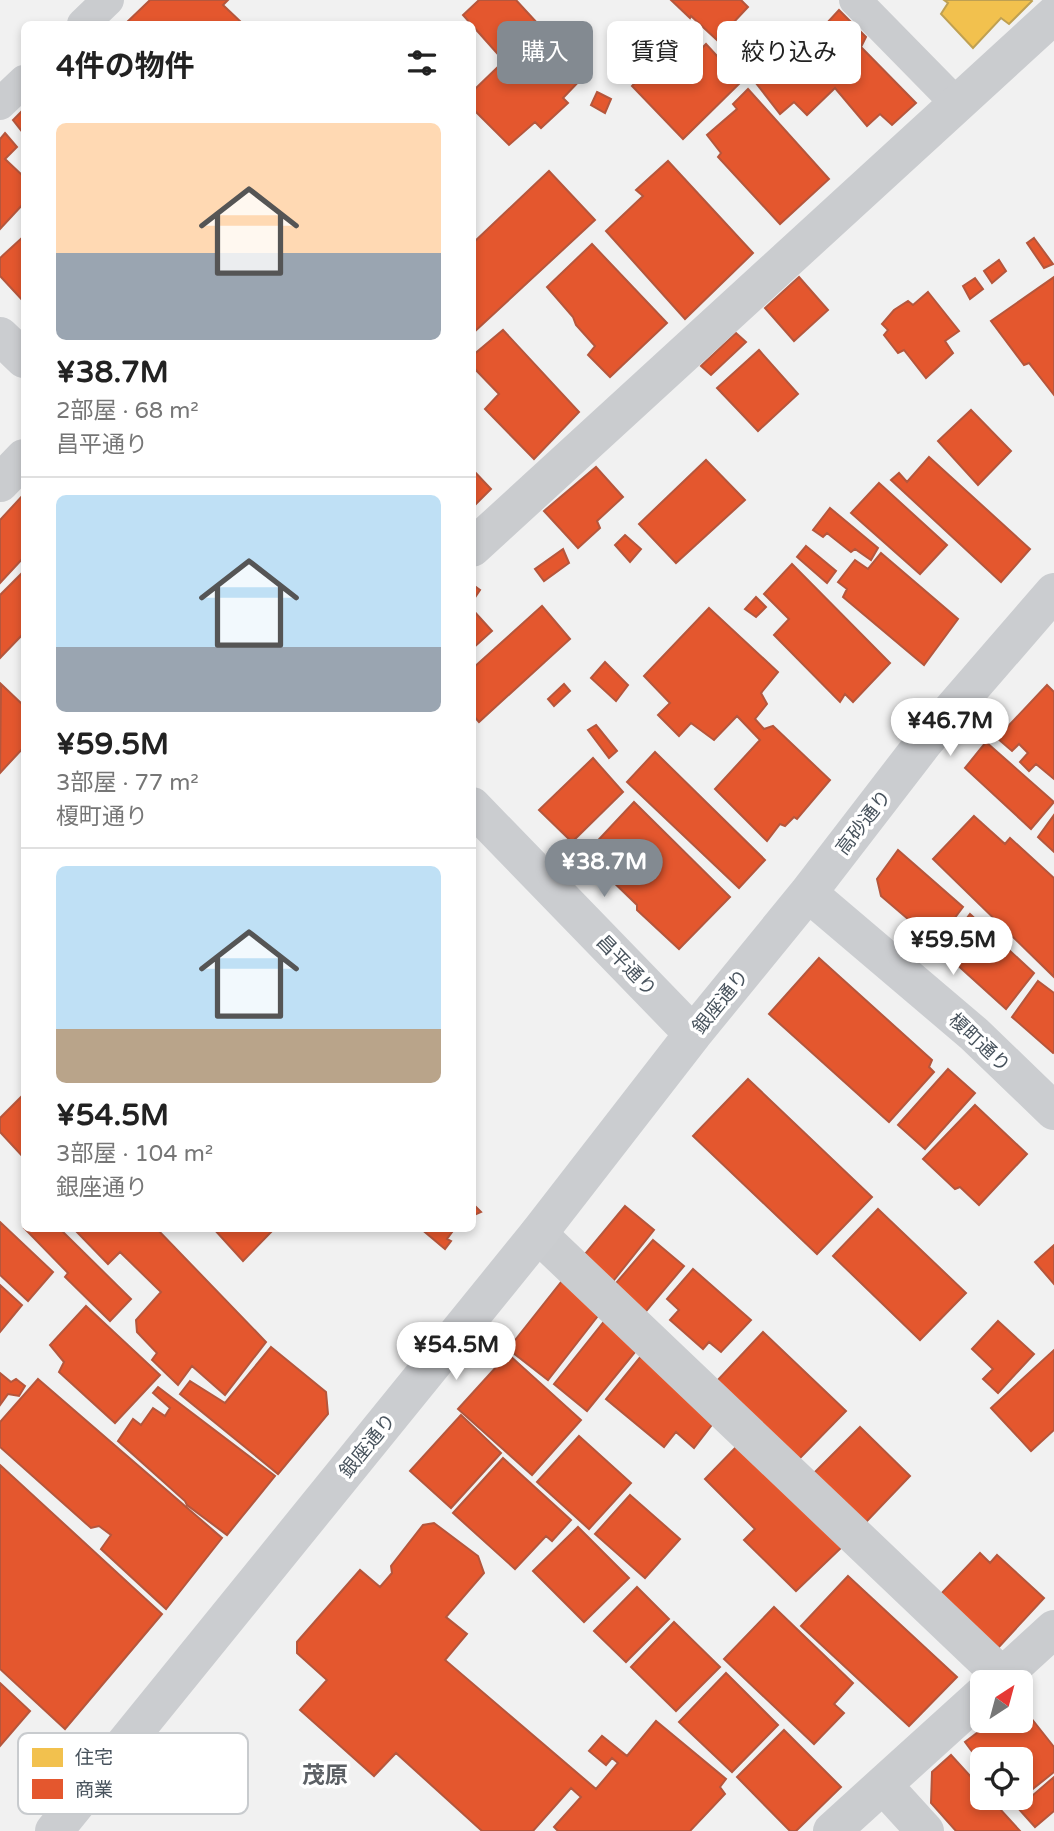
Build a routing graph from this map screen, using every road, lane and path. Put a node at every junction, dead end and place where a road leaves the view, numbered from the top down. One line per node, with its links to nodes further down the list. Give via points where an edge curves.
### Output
1 (108, 0): 4 (lane)
2 (855, 0): 7 (lane)
3 (1054, 15): 7 (street)
4 (86, 21)
5 (21, 84): 6 (lane)
6 (0, 104)
7 (957, 104): 12 (street)
8 (0, 336): 9 (street)
9 (21, 356)
10 (21, 461): 11 (street)
11 (0, 483)
12 (476, 544)
13 (1054, 592): 15 (street, 高砂通り, via 925,741)
14 (476, 810): 16 (street, 昌平通り)
15 (808, 893): 16 (street, 銀座通り); 17 (street, 榎町通り, via 974,1034)
16 (693, 1034): 18 (street, 銀座通り)
17 (1054, 1111)
18 (538, 1234): 20 (street); 23 (street, 銀座通り)
19 (1054, 1629): 21 (street)
20 (979, 1670)
21 (1009, 1670)
22 (970, 1705): 24 (street)
23 (133, 1733)
24 (883, 1784): 27 (street); 28 (street)
25 (68, 1814): 26 (street, 銀座通り)
26 (54, 1831)
27 (832, 1831)
28 (925, 1831)

